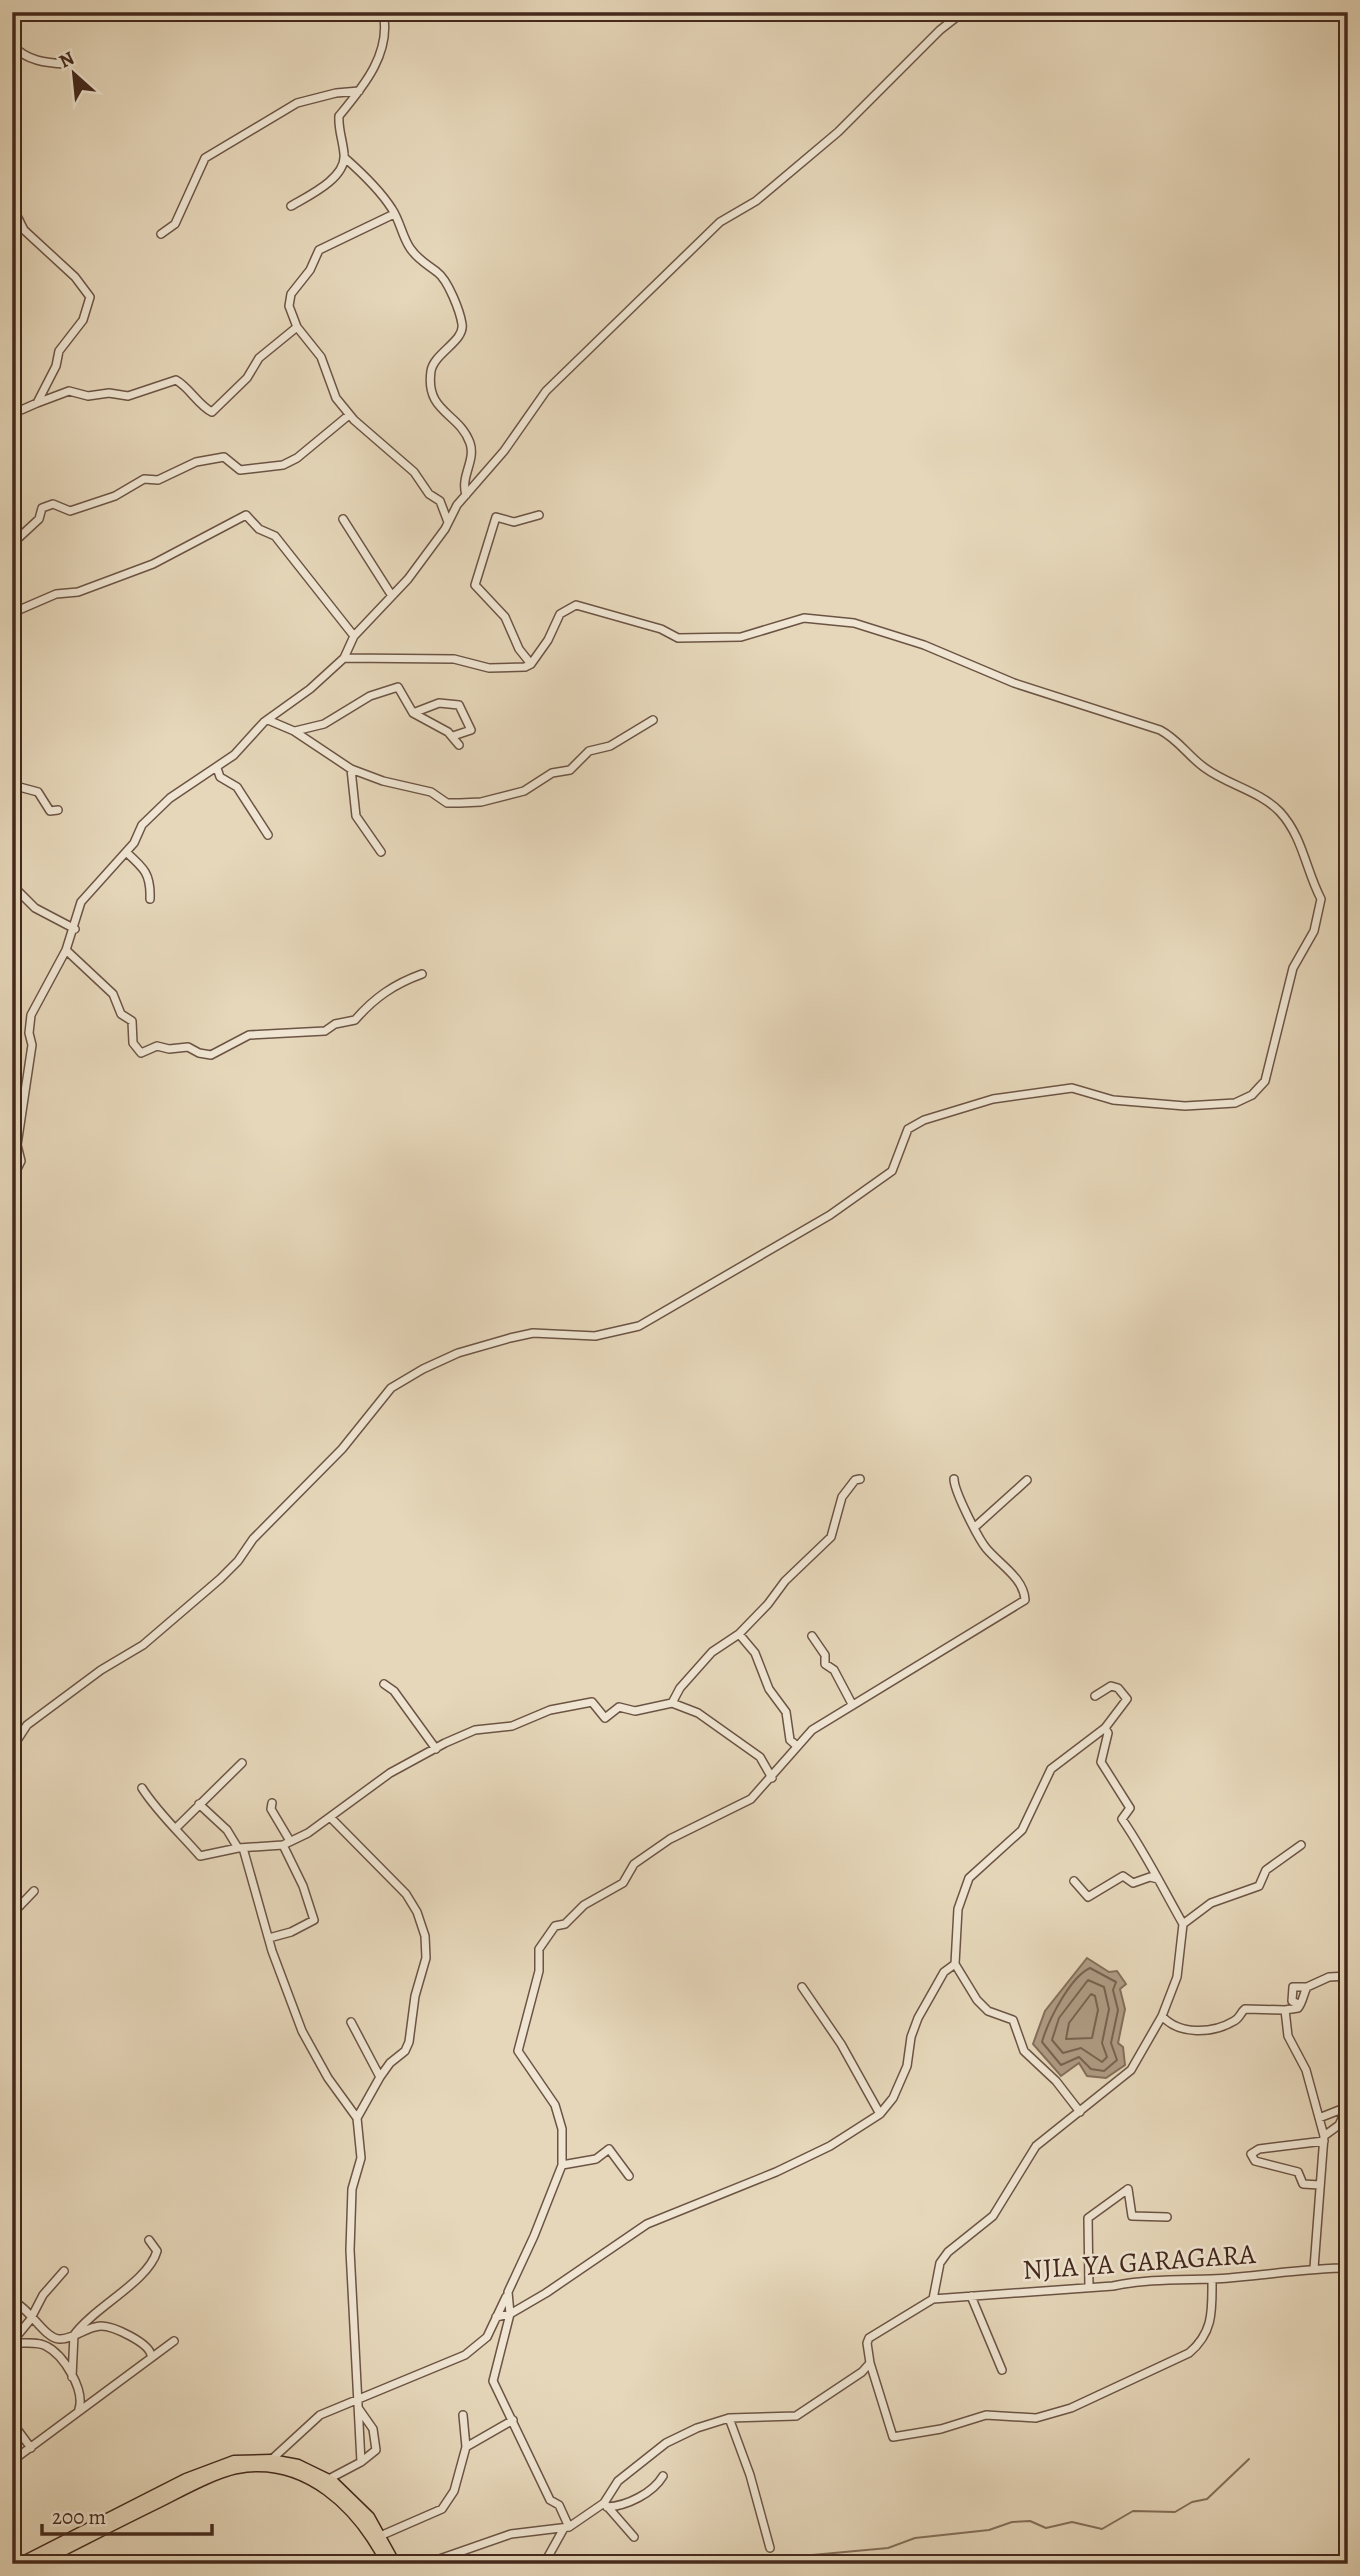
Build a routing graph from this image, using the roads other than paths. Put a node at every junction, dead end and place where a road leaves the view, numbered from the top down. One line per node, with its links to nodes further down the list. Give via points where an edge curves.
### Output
1 (383, 12): 5 (street, via 379,55)
2 (963, 12): 15 (street, via 838,132 756,201 720,222 547,391)
3 (12, 45): 4 (street, via 41,63)
4 (66, 64)
5 (359, 91): 6 (street, via 339,116); 10 (street, via 297,103 205,158 175,224)
6 (345, 158): 8 (street, via 323,187); 9 (street, via 370,181)
7 (12, 206): 12 (street, via 24,230 90,297 83,320 59,351)
8 (291, 206)
9 (394, 214): 11 (street, via 319,250 289,299); 15 (street, via 416,257 447,282 463,325 461,334 434,361 431,390 441,411 461,427 470,443)
10 (161, 234)
11 (297, 327): 12 (street, via 259,358 247,379 212,412 176,380 128,396 109,393 94,397 69,391); 14 (street, via 321,357 331,389)
12 (37, 403): 13 (street)
13 (12, 414)
14 (349, 415): 18 (street, via 414,472 429,494 440,501); 19 (street, via 283,465 240,470 224,457 196,462 162,479 144,480 116,496 70,511 53,504 42,508)
15 (466, 495): 18 (street)
16 (539, 515): 26 (street, via 514,522 496,517 475,585 505,617)
17 (343, 519): 22 (street)
18 (448, 522): 22 (street)
19 (22, 536): 20 (street); 21 (street)
20 (12, 537)
21 (12, 544)
22 (392, 596): 24 (street)
23 (12, 613): 24 (street, via 56,594 78,592 153,564 246,515 259,529 275,536)
24 (354, 636): 25 (street)
25 (344, 658): 26 (street, via 454,659 489,668); 29 (street)
26 (531, 664): 58 (street, via 560,614 576,606 662,629 678,638 741,637 804,618 854,623 1177,739 1206,769 1280,812 1303,848 1321,899 1314,931 1293,968 1265,1081 1252,1095 1235,1103 1185,1106 1113,1100 1072,1088 993,1099 924,1120 908,1129 892,1171 830,1215 639,1326 595,1336 533,1333 458,1353 423,1368 391,1388 342,1449 220,1579 144,1645 27,1725)
27 (413, 713): 30 (street, via 398,687 370,696 324,724); 31 (street); 31 (street, via 439,703 459,705 471,730)
28 (653, 719): 34 (street, via 610,746 591,750 570,770 552,773 524,792 481,802 447,803 431,793)
29 (268, 720): 30 (street); 33 (street)
30 (294, 731): 34 (street)
31 (453, 736): 32 (street)
32 (459, 746)
33 (217, 768): 37 (street, via 220,777 237,788); 38 (street, via 170,798 142,825)
34 (351, 769): 39 (street, via 356,816)
35 (12, 785): 36 (street, via 38,792 50,811)
36 (58, 810)
37 (268, 835)
38 (126, 852): 41 (street, via 151,881); 42 (street, via 81,902)
39 (381, 852)
40 (12, 885): 42 (street, via 34,908)
41 (150, 899)
42 (75, 929): 43 (street)
43 (66, 950): 44 (street, via 113,994 121,1014 132,1021 133,1042 141,1053 157,1046 187,1047 211,1055 248,1035 325,1031 355,1020 385,990); 45 (street, via 31,1015 32,1045 17,1145 21,1161)
44 (422, 974)
45 (12, 1179)
46 (860, 1479): 50 (street, via 842,1497 831,1537)
47 (954, 1479): 49 (street)
48 (1027, 1480): 49 (street)
49 (976, 1526): 55 (street, via 986,1548 1006,1566 1025,1600)
50 (739, 1634): 54 (street, via 712,1652); 57 (street, via 755,1653 769,1689 786,1712 788,1734)
51 (812, 1636): 55 (street)
52 (384, 1684): 59 (street, via 394,1690)
53 (1095, 1696): 56 (street, via 1111,1686 1125,1694 1125,1703)
54 (672, 1703): 59 (street, via 635,1711 619,1707 605,1718 592,1702 579,1703 512,1726 475,1730); 63 (street, via 731,1734 760,1757)
55 (852, 1703): 57 (street)
56 (1105, 1728): 72 (street, via 1108,1733 1101,1762 1130,1808 1122,1819); 78 (street, via 1051,1769 1022,1830 969,1878 958,1909)
57 (797, 1746): 63 (street)
58 (12, 1748)
59 (436, 1749): 67 (street, via 390,1773)
60 (12, 1759): 62 (street)
61 (242, 1763): 66 (street)
62 (12, 1768)
63 (772, 1779): 93 (street, via 751,1799 670,1839 634,1864 623,1883 584,1905 571,1921 555,1926 542,1942 518,2051 555,2105 562,2129)
64 (142, 1788): 68 (street)
65 (272, 1802): 69 (street)
66 (199, 1804): 68 (street); 71 (street)
67 (331, 1818): 69 (street); 86 (street, via 406,1894 423,1928 426,1958 409,2042)
68 (177, 1828): 71 (street, via 200,1856)
69 (287, 1843): 71 (street); 77 (street, via 314,1920)
70 (1301, 1846): 76 (street, via 1266,1870 1259,1886 1210,1903)
71 (240, 1848): 77 (street)
72 (1158, 1879): 73 (street, via 1133,1883 1124,1876 1088,1897); 76 (street)
73 (1074, 1881)
74 (34, 1891): 75 (street)
75 (12, 1914)
76 (1183, 1924): 84 (street, via 1177,1978)
77 (269, 1938): 90 (street, via 306,2042)
78 (955, 1964): 88 (street, via 988,2011 1013,2020 1024,2050); 89 (street, via 944,1972 918,2018 907,2066)
79 (1348, 1976): 81 (street)
80 (802, 1987): 89 (street)
81 (1307, 1987): 82 (street); 82 (street, via 1291,1991 1292,2001)
82 (1300, 2005): 83 (street)
83 (1285, 2010): 84 (street, via 1245,2009 1233,2022 1185,2031 1172,2027); 91 (street, via 1288,2036 1306,2070)
84 (1162, 2016): 88 (street, via 1131,2070)
85 (351, 2022): 86 (street)
86 (380, 2077): 90 (street)
87 (1347, 2108): 91 (street); 92 (street, via 1339,2125)
88 (1080, 2112): 105 (street, via 1037,2146 993,2216 948,2252 940,2263)
89 (880, 2114): 108 (street, via 787,2167 647,2224 546,2293)
90 (357, 2118): 118 (street, via 360,2158 352,2189 350,2250)
91 (1319, 2118): 92 (street)
92 (1324, 2138): 95 (street); 95 (street, via 1251,2154 1255,2161 1298,2172 1303,2184)
93 (562, 2165): 94 (street, via 596,2159 610,2149); 104 (street)
94 (629, 2176)
95 (1320, 2185): 98 (street)
96 (1167, 2217): 102 (street, via 1132,2216 1128,2189 1088,2218)
97 (149, 2240): 111 (street, via 156,2251 149,2265)
98 (1314, 2268): 99 (street, NJIA YA GARAGARA); 101 (street, NJIA YA GARAGARA)
99 (1348, 2268)
100 (64, 2272): 109 (street)
101 (1212, 2279): 102 (street, NJIA YA GARAGARA); 115 (street, via 1212,2323 1189,2354 1071,2408 1036,2418 986,2415 893,2437)
102 (1089, 2287): 103 (street, NJIA YA GARAGARA)
103 (971, 2296): 105 (street, NJIA YA GARAGARA); 116 (street)
104 (506, 2297): 107 (street); 108 (street)
105 (933, 2299): 115 (street, via 869,2338)
106 (13, 2300): 109 (street)
107 (500, 2308): 108 (street); 110 (street)
108 (509, 2311): 110 (street); 122 (street, via 493,2381)
109 (32, 2315): 111 (street, via 54,2338); 113 (street)
110 (496, 2317): 118 (street, via 487,2337 465,2355)
111 (74, 2335): 114 (street, via 104,2326 143,2342); 117 (street)
112 (174, 2341): 114 (street)
113 (12, 2343): 117 (street, via 44,2344)
114 (151, 2356): 119 (street)
115 (870, 2363): 121 (street, via 796,2416)
116 (1002, 2370)
117 (72, 2377): 119 (street, via 81,2395)
118 (358, 2405): 126 (street, via 316,2417); 128 (street); 128 (street, via 373,2430 376,2451)
119 (79, 2409): 125 (street)
120 (463, 2415): 124 (street)
121 (729, 2418): 131 (street, via 666,2443 618,2481); 135 (street)
122 (513, 2420): 124 (street); 132 (street)
123 (14, 2424): 125 (street)
124 (466, 2447): 133 (street, via 454,2491 442,2509)
125 (31, 2448): 127 (street)
126 (271, 2460): 130 (main road, via 298,2465); 137 (main road, via 234,2461 186,2479)
127 (12, 2461)
128 (361, 2462): 130 (street)
129 (663, 2476): 131 (street, via 641,2496)
130 (325, 2482): 133 (main road, via 355,2501); 136 (main road, via 362,2520); 138 (main road, via 272,2468 238,2468)
131 (606, 2505): 132 (street); 134 (street)
132 (567, 2528): 141 (street, via 511,2534); 142 (street)
133 (380, 2536): 140 (main road)
134 (634, 2537)
135 (770, 2548)
136 (385, 2559): 139 (street)
137 (19, 2564)
138 (36, 2564)
139 (374, 2564)
140 (395, 2564)
141 (425, 2564)
142 (544, 2564)

